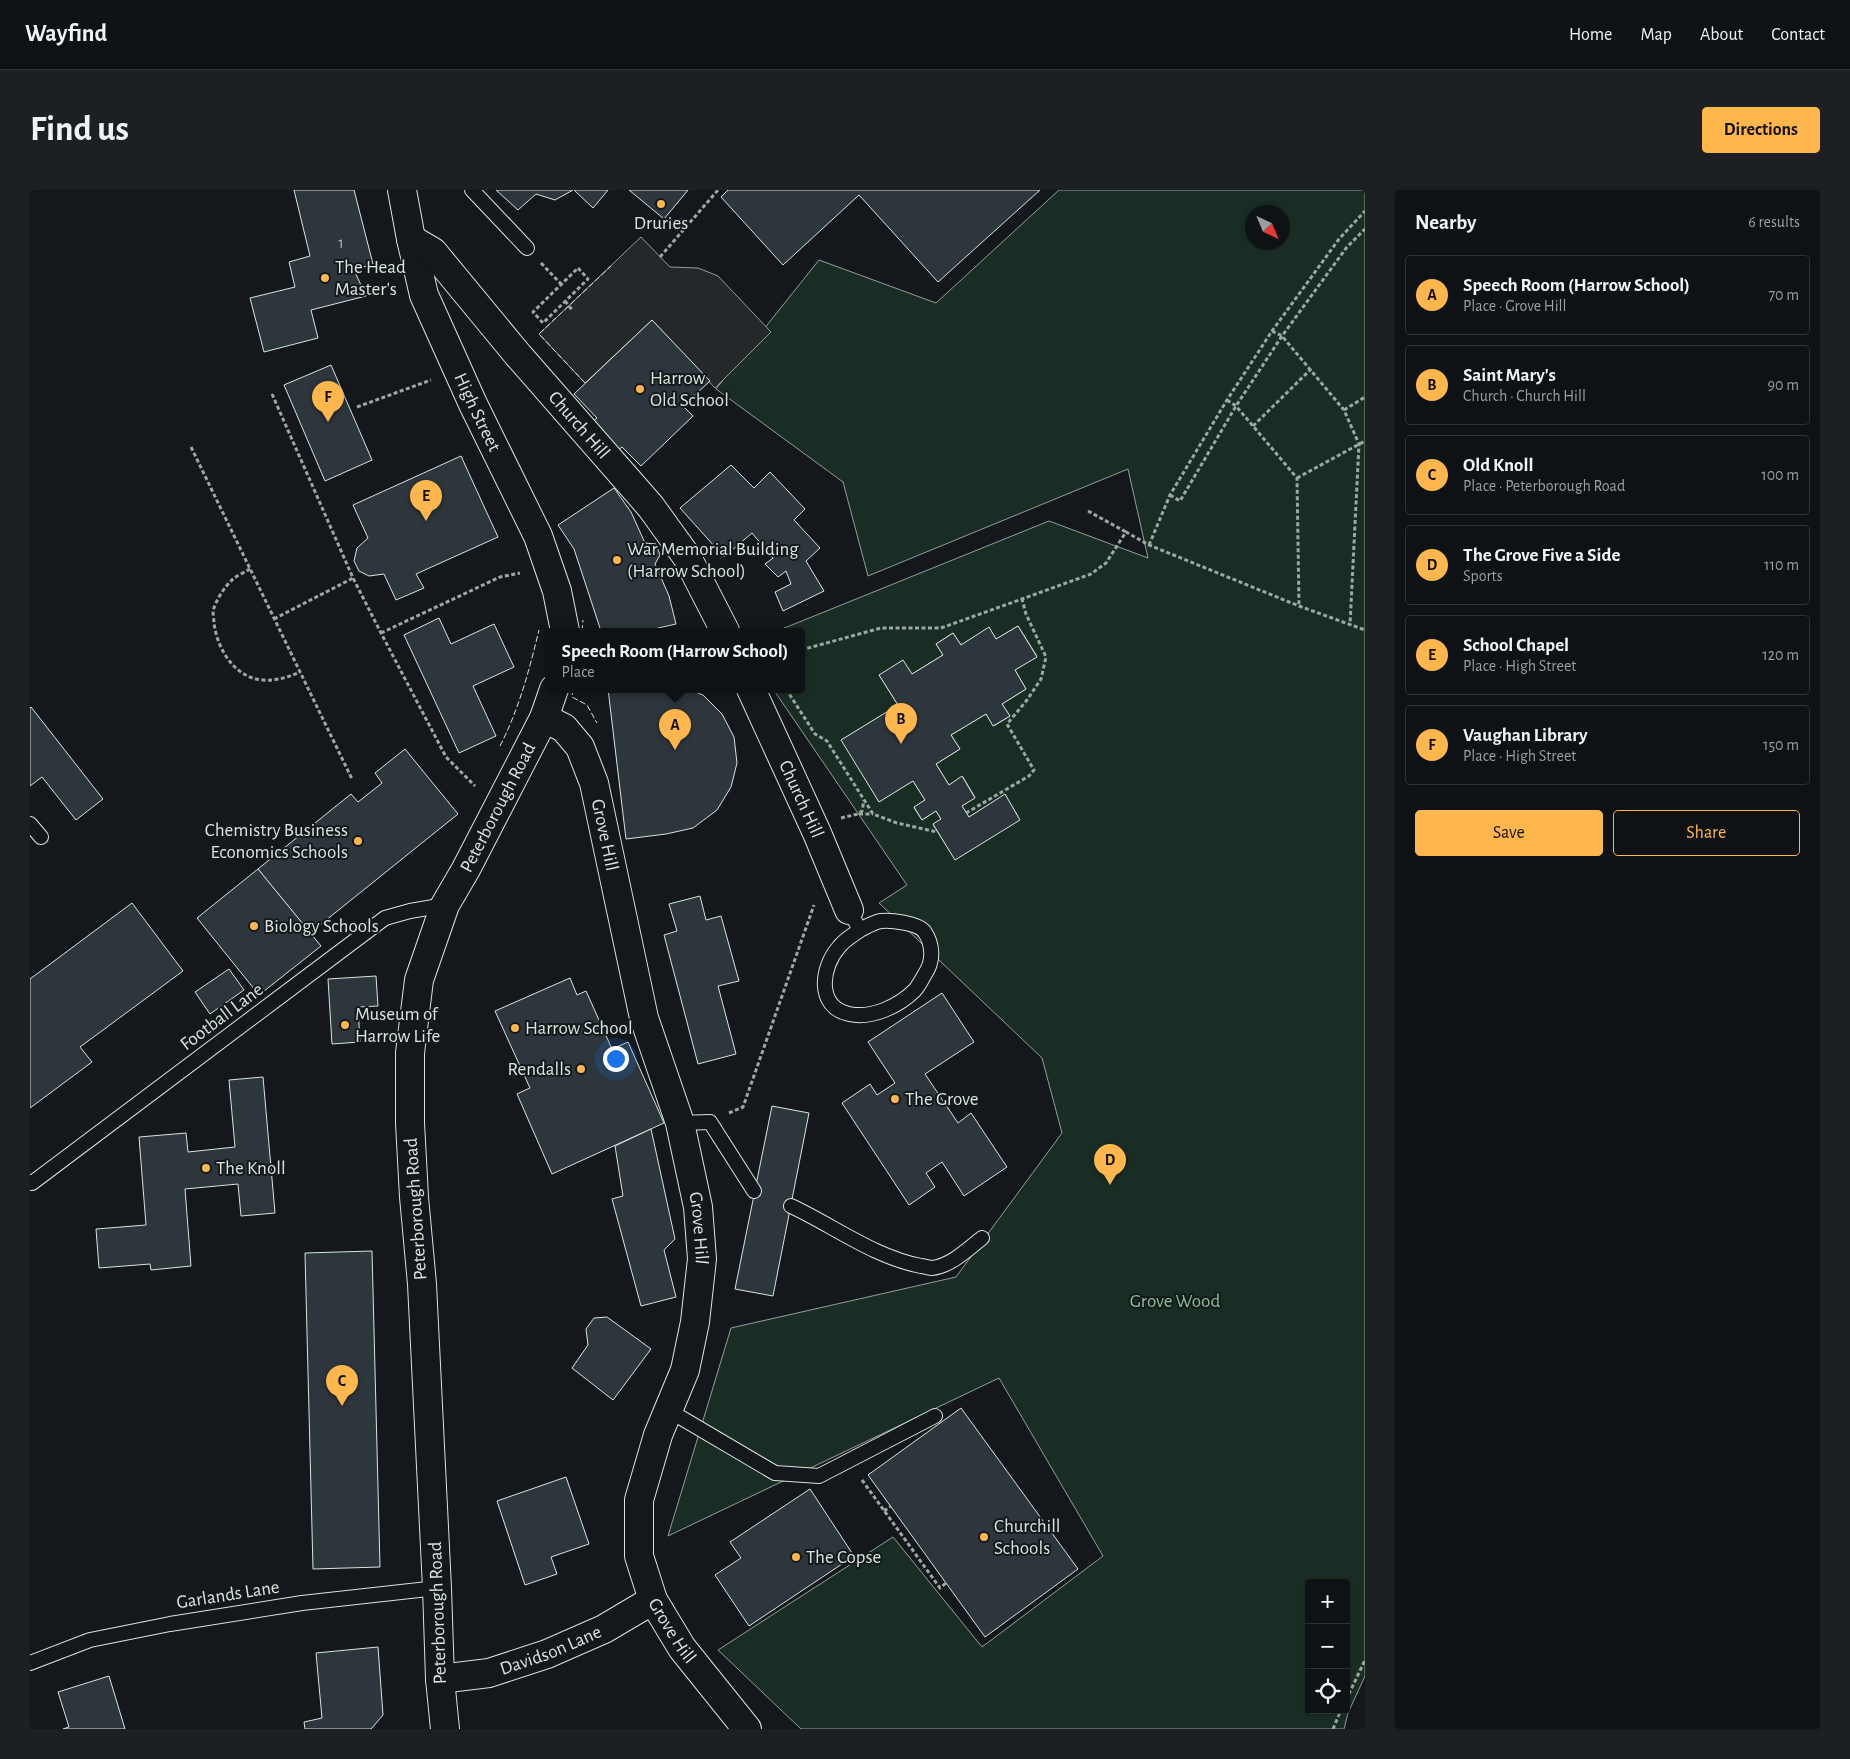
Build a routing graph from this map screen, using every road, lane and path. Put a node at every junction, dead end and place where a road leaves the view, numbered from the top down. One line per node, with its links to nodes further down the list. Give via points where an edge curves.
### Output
1 (402, 190): 6 (street, High Street)
2 (472, 190): 7 (lane)
3 (718, 190): 8 (path)
4 (1365, 211): 12 (path, via 1339,239)
5 (1365, 229): 13 (path, via 1347,247)
6 (411, 239): 15 (street, High Street, via 424,295); 39 (street, Church Hill, via 432,252 651,507 687,557)
7 (527, 248): 9 (path)
8 (660, 257)
9 (561, 284): 10 (path, via 578,268 588,279); 10 (path, via 533,312 543,323)
10 (565, 302): 11 (path)
11 (573, 311)
12 (1272, 331): 13 (path); 18 (path)
13 (1282, 336): 14 (path); 19 (path)
14 (1311, 369): 21 (path); 22 (path)
15 (458, 371): 20 (path); 31 (street, High Street, via 538,536)
16 (272, 394): 33 (path)
17 (1365, 397): 21 (path)
18 (1227, 400): 19 (path); 27 (path)
19 (1236, 406): 22 (path); 27 (path, via 1180,501)
20 (357, 407)
21 (1344, 410): 24 (path)
22 (1253, 426): 26 (path)
23 (1365, 440): 24 (path)
24 (1359, 444): 26 (path); 37 (path)
25 (190, 447): 32 (path)
26 (1297, 478): 35 (path)
27 (1170, 495): 30 (path)
28 (1088, 511): 29 (path)
29 (1126, 532): 30 (path); 34 (path, via 1106,563 1091,574)
30 (1149, 545): 35 (path)
31 (549, 566): 38 (street, High Street); 41 (path, via 500,577)
32 (250, 569): 36 (path); 43 (path, via 234,578 221,594 213,612 221,648 230,662 261,680 280,680)
33 (353, 578): 36 (path); 41 (path)
34 (1022, 599): 42 (path, via 941,628 881,628); 50 (path, via 1046,656 1040,679 1006,724 1034,770)
35 (1299, 606): 37 (path)
36 (274, 618): 43 (path)
37 (1350, 625): 40 (path)
38 (563, 628)
39 (723, 628)
40 (1365, 630)
41 (381, 633): 49 (path, via 446,757)
42 (805, 649)
43 (300, 672): 48 (path)
44 (553, 693): 47 (street)
45 (753, 693): 56 (street, Church Hill)
46 (789, 693): 52 (path, via 815,734 827,740)
47 (544, 718): 49 (street, Peterborough Road); 60 (street, Grove Hill, via 564,728 580,747 594,783 644,1018)
48 (352, 779)
49 (497, 808): 57 (street, Peterborough Road)
50 (966, 813)
51 (858, 814): 52 (path)
52 (873, 814): 54 (path, via 897,824)
53 (30, 824): 55 (lane)
54 (937, 832)
55 (41, 836)
56 (835, 876): 58 (street, Church Hill); 59 (path, via 814,906)
57 (445, 905): 61 (lane, Football Lane, via 385,918); 71 (street, Peterborough Road, via 419,980 410,1053 410,1123 422,1284)
58 (854, 920): 58 (lane, via 905,922 923,929 932,945 930,967 916,989 896,1004 871,1014 849,1014 832,1006 824,986 826,966)
59 (743, 1106)
60 (680, 1123): 62 (lane, via 710,1122); 65 (street, Grove Hill, via 698,1207 702,1259 695,1322 685,1370)
61 (31, 1182)
62 (754, 1191)
63 (791, 1206): 64 (lane, via 878,1252 932,1268 952,1260)
64 (982, 1238)
65 (668, 1410): 67 (lane, via 775,1473 818,1476); 72 (street, Grove Hill, via 639,1500 639,1556)
66 (934, 1416): 67 (lane)
67 (851, 1459): 69 (path)
68 (891, 1506): 69 (path)
69 (884, 1512): 70 (path, via 940,1588)
70 (946, 1583)
71 (437, 1588): 74 (lane, Garlands Lane, via 302,1603 170,1624 90,1640); 75 (street, Peterborough Road)
72 (653, 1600): 75 (street, Davidson Lane, via 604,1629 547,1654 489,1673); 79 (street, Grove Hill, via 682,1648)
73 (1365, 1660): 76 (path)
74 (30, 1662)
75 (440, 1679): 78 (street, Peterborough Road)
76 (1350, 1692)
77 (1339, 1714): 80 (path)
78 (445, 1729)
79 (748, 1729)
80 (1332, 1729)

